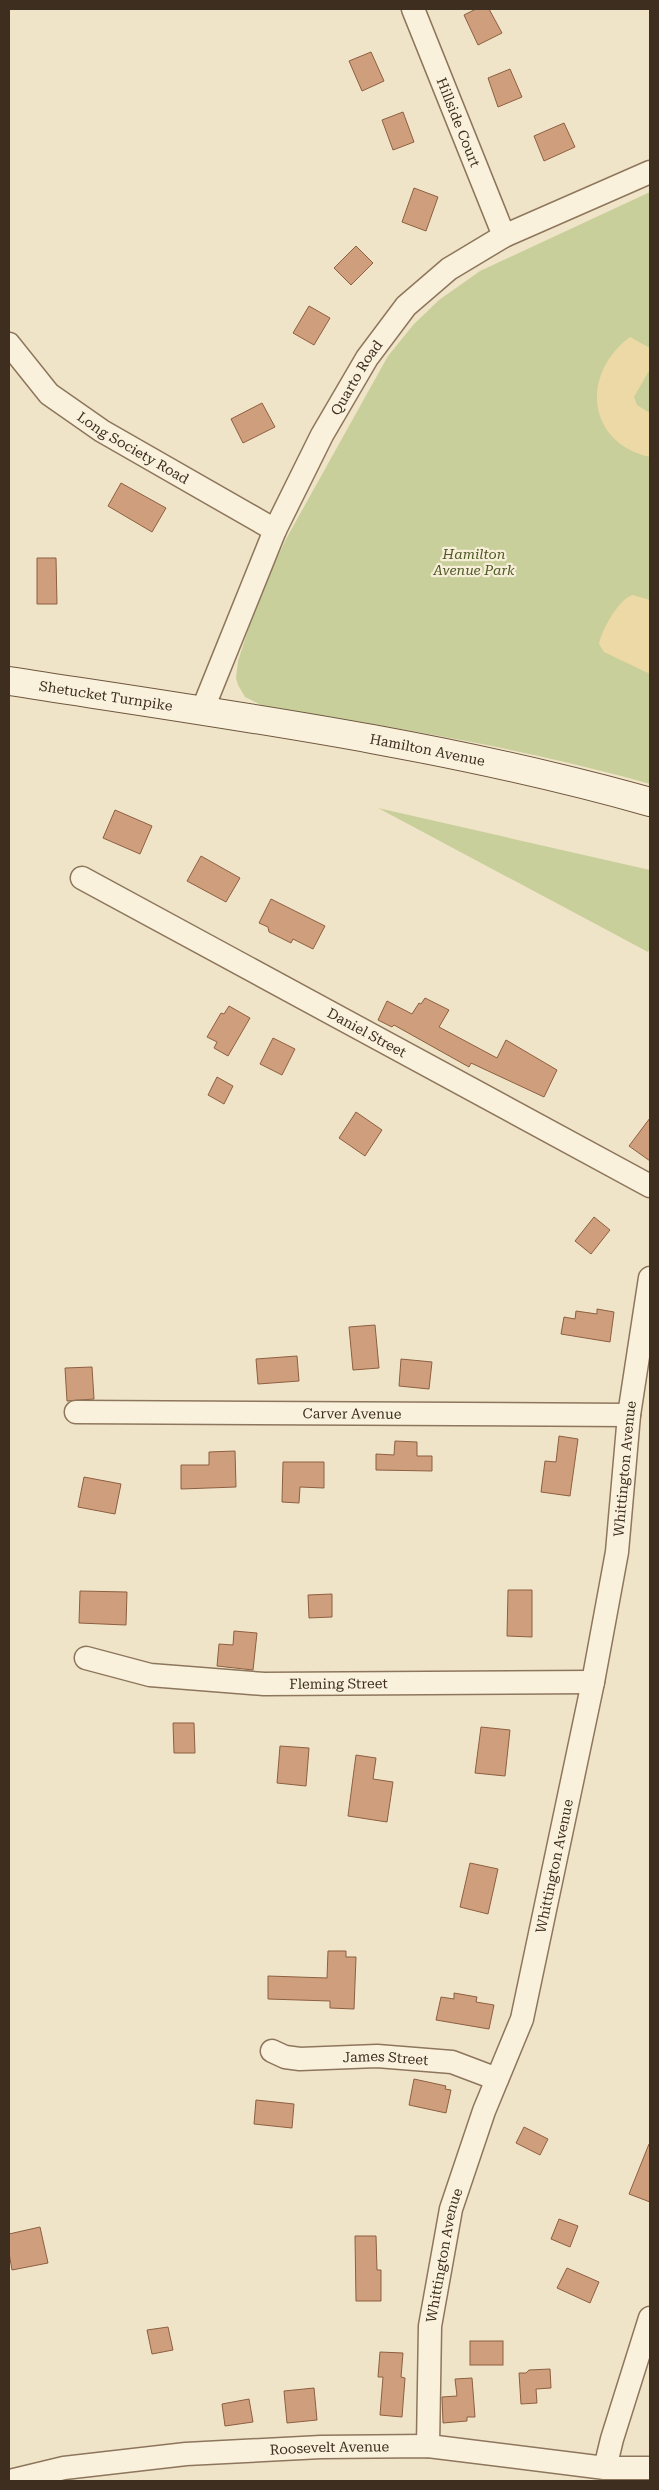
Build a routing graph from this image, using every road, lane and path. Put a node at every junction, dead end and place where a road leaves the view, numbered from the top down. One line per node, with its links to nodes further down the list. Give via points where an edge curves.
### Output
1 (413, 9): 3 (street, Hillside Court)
2 (650, 172): 3 (street, Quarto Road)
3 (504, 236): 5 (street, Quarto Road, via 449,268 406,306 367,358 322,435)
4 (9, 344): 5 (street, Long Society Road, via 49,394 102,431)
5 (274, 530): 7 (street, Quarto Road)
6 (9, 681): 7 (main road, Shetucket Turnpike)
7 (202, 711): 8 (main road, Hamilton Avenue, via 524,769)
8 (650, 802)
9 (82, 878): 10 (street, Daniel Street)
10 (650, 1186)
11 (650, 1278): 13 (street, Whittington Avenue)
12 (76, 1412): 13 (street, Carver Avenue)
13 (629, 1415): 15 (street, Whittington Avenue, via 617,1552)
14 (86, 1658): 15 (street, Fleming Street, via 150,1675 264,1684)
15 (593, 1682): 17 (street, Whittington Avenue, via 522,2019)
16 (272, 2051): 17 (street, James Street, via 300,2059 377,2056 442,2060)
17 (497, 2079): 19 (street, Whittington Avenue, via 451,2209 430,2326)
18 (650, 2318): 20 (street)
19 (428, 2446): 20 (street, Roosevelt Avenue); 22 (street, Roosevelt Avenue, via 321,2447 186,2454 64,2468)
20 (605, 2468): 21 (street, Roosevelt Avenue)
21 (650, 2468)
22 (10, 2481)

